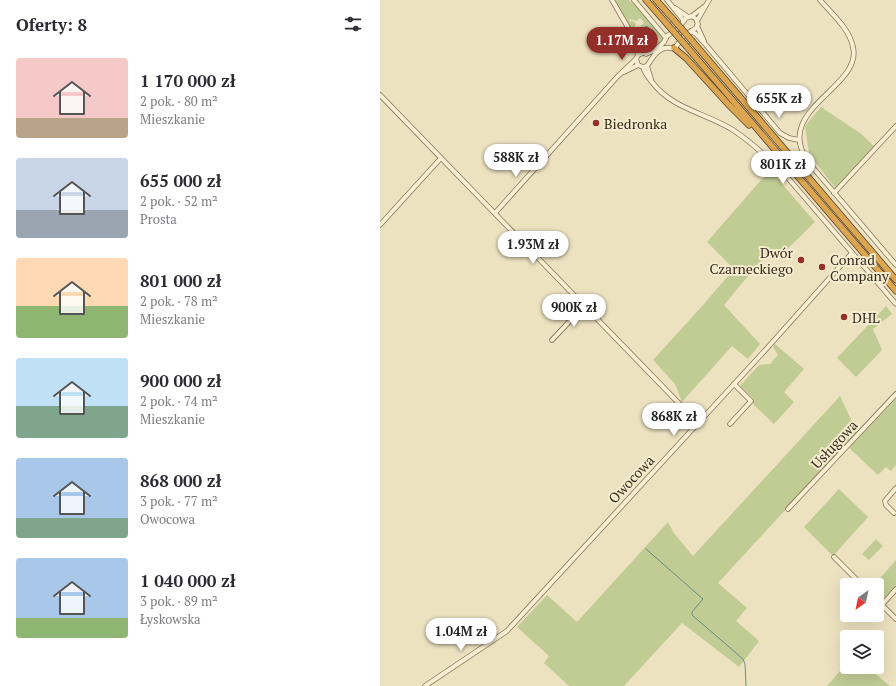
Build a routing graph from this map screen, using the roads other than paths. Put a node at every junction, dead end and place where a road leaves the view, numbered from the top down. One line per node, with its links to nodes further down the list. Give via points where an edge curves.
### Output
1 (612, 0): 17 (street)
2 (634, 0): 18 (street)
3 (643, 0): 11 (highway)
4 (646, 0): 11 (highway)
5 (656, 0): 37 (highway, bridge)
6 (667, 0): 9 (street)
7 (709, 0): 10 (street)
8 (820, 0): 29 (street, via 846,30 853,47 853,57 844,74 804,120)
9 (672, 6): 12 (street); 13 (street)
10 (705, 6): 12 (street); 14 (street)
11 (659, 15): 30 (highway, bridge)
12 (690, 17): 13 (street); 14 (street)
13 (684, 21): 18 (street)
14 (697, 21): 15 (street)
15 (697, 26): 16 (street); 19 (street)
16 (691, 31): 19 (street); 20 (street)
17 (632, 34): 21 (street); 22 (street)
18 (665, 40): 20 (street, via 666,46); 21 (street, via 653,51)
19 (706, 45): 29 (street, via 780,133)
20 (671, 48): 23 (street, via 657,53); 30 (highway, via 686,58 728,104)
21 (644, 53): 22 (street); 23 (street)
22 (637, 57): 24 (street); 26 (street)
23 (650, 61): 25 (street)
24 (638, 65): 25 (street); 26 (street)
25 (645, 66): 35 (street, via 644,72 671,101 729,128 757,149 788,178)
26 (620, 74): 33 (street)
27 (380, 96): 31 (street)
28 (896, 126): 32 (street)
29 (799, 140): 32 (street, via 804,157)
30 (768, 142): 38 (highway)
31 (441, 158): 33 (street); 34 (street)
32 (834, 193): 36 (street)
33 (494, 213): 40 (street)
34 (380, 225)
35 (852, 253): 39 (street); 42 (street, Owocowa)
36 (896, 266)
37 (896, 280)
38 (896, 291)
39 (896, 304)
40 (584, 306): 41 (street); 44 (street)
41 (552, 340)
42 (734, 384): 44 (street, Owocowa); 45 (street, via 750,400)
43 (896, 394): 47 (street, Usługowa)
44 (698, 423): 55 (street, Owocowa, via 507,631)
45 (730, 424)
46 (896, 488): 48 (street, via 885,501)
47 (788, 509)
48 (894, 513)
49 (834, 557): 50 (street)
50 (855, 578)
51 (896, 589): 52 (street)
52 (884, 603)
53 (884, 607): 54 (street)
54 (896, 619)
55 (425, 686)

